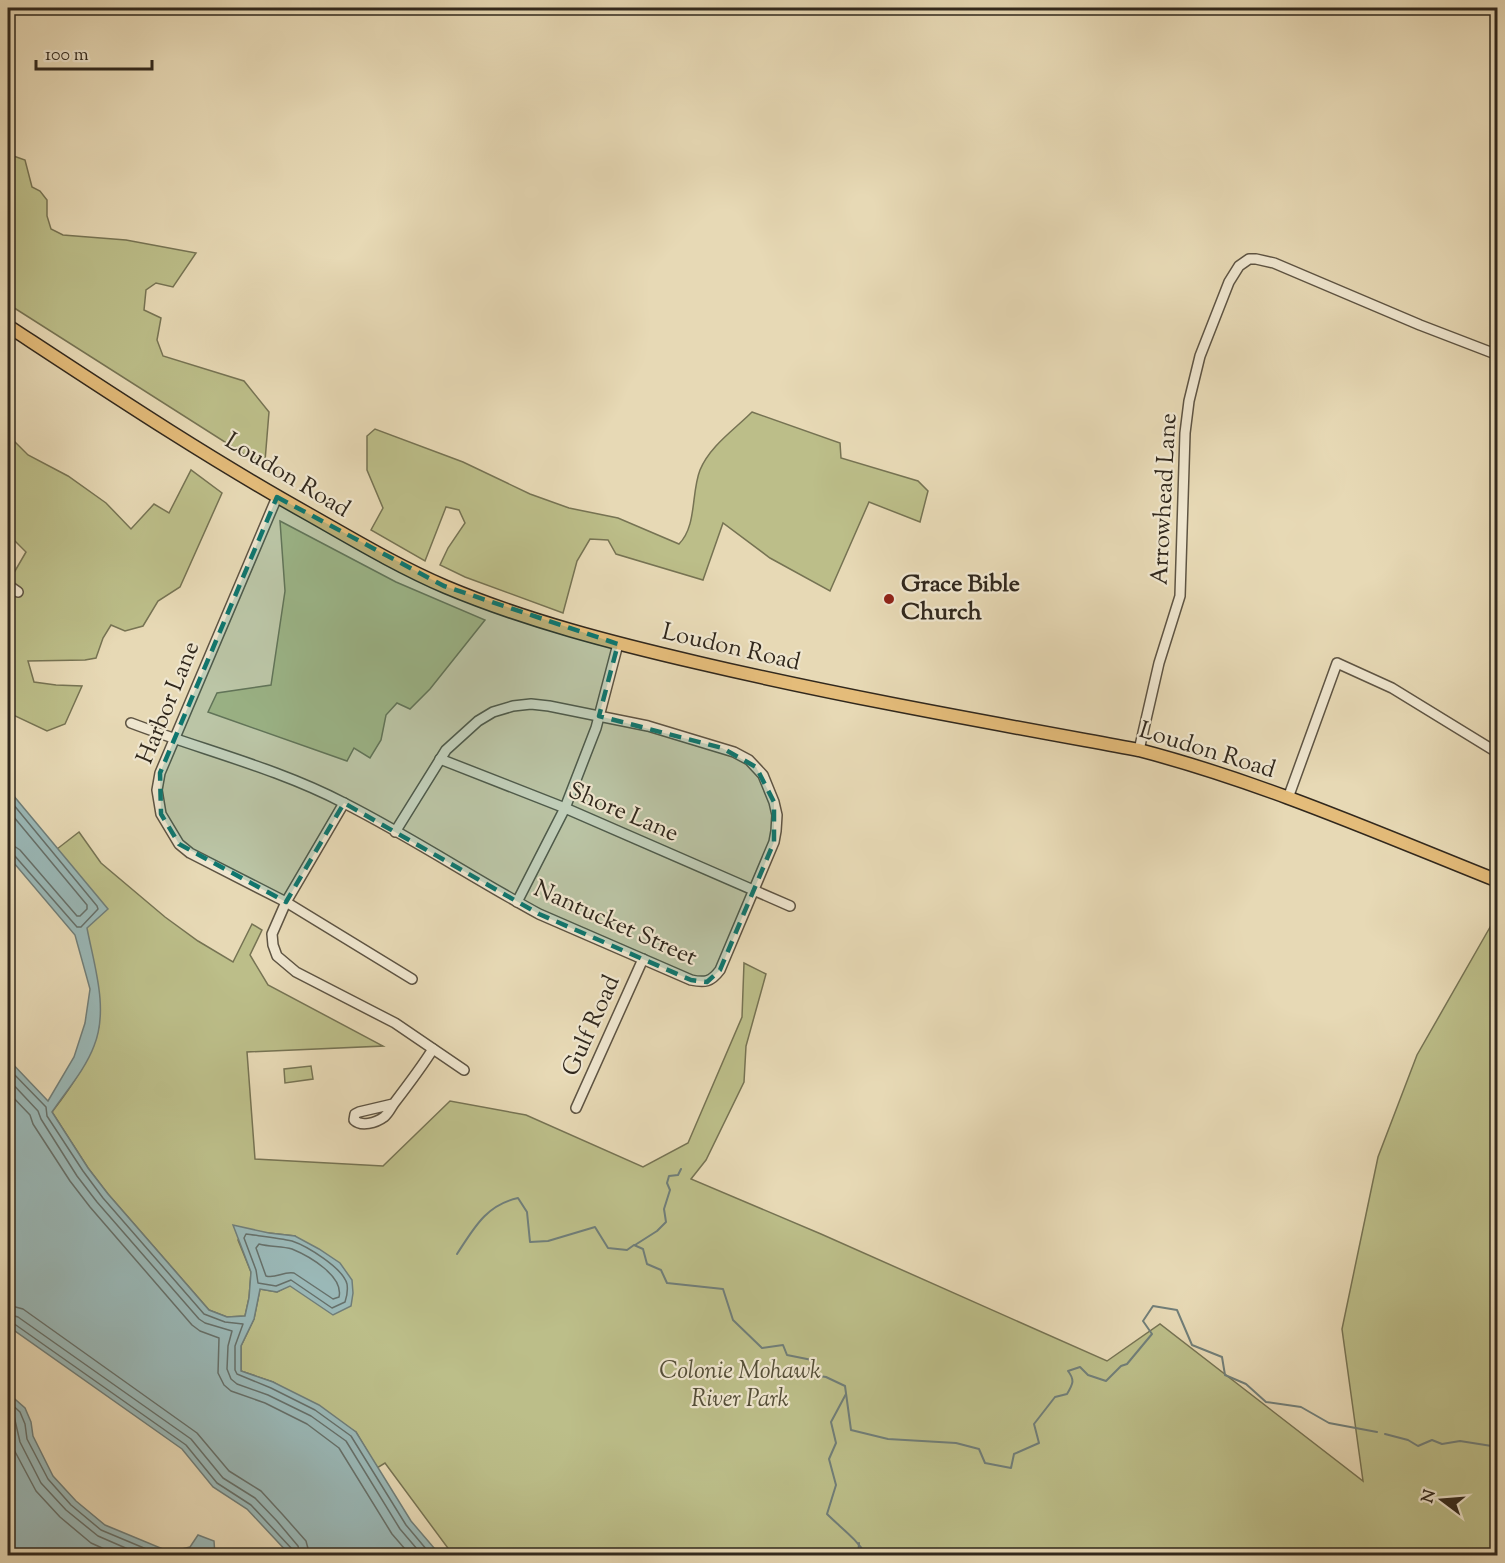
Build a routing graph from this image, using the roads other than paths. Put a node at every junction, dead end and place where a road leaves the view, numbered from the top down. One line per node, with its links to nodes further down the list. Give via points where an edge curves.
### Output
1 (8, 326): 3 (main road, Loudon Road)
2 (1497, 355): 10 (street, Arrowhead Lane, via 1274,262 1249,259 1239,266 1200,356 1189,401 1183,463 1180,596 1159,663)
3 (278, 497): 6 (main road, Loudon Road, via 444,586); 9 (street, Harbor Lane)
4 (8, 585): 5 (street)
5 (18, 592)
6 (618, 644): 7 (street); 10 (main road, Loudon Road, via 773,681)
7 (599, 716): 12 (street, Nantucket Street, via 549,706 513,706 478,721); 15 (street); 18 (street, Nantucket Street, via 722,748 756,767 770,789 777,815 774,842)
8 (131, 723): 9 (street, Nantucket Street)
9 (173, 739): 14 (street, Nantucket Street, via 285,777); 19 (street, Harbor Lane, via 157,790 161,814 171,834 190,853)
10 (1139, 750): 13 (main road, Loudon Road)
11 (1497, 753): 13 (street, via 1392,688 1337,663)
12 (440, 759): 15 (street, Shore Lane); 16 (street, Nantucket Street)
13 (1288, 798): 17 (main road, Loudon Road)
14 (344, 803): 16 (street, Nantucket Street); 19 (street)
15 (565, 808): 18 (street, Shore Lane); 20 (street)
16 (395, 832): 20 (street, Nantucket Street)
17 (1497, 881)
18 (754, 891): 21 (street, Shore Lane); 22 (street, Nantucket Street, via 714,979 691,980)
19 (286, 902): 23 (street, Harbor Lane); 24 (street, via 272,934 277,956 296,972 395,1023)
20 (517, 902): 22 (street, Nantucket Street)
21 (790, 906)
22 (644, 959): 27 (street, Gulf Road)
23 (412, 979)
24 (433, 1049): 25 (street); 26 (street)
25 (464, 1070)
26 (393, 1104)
27 (576, 1108)

